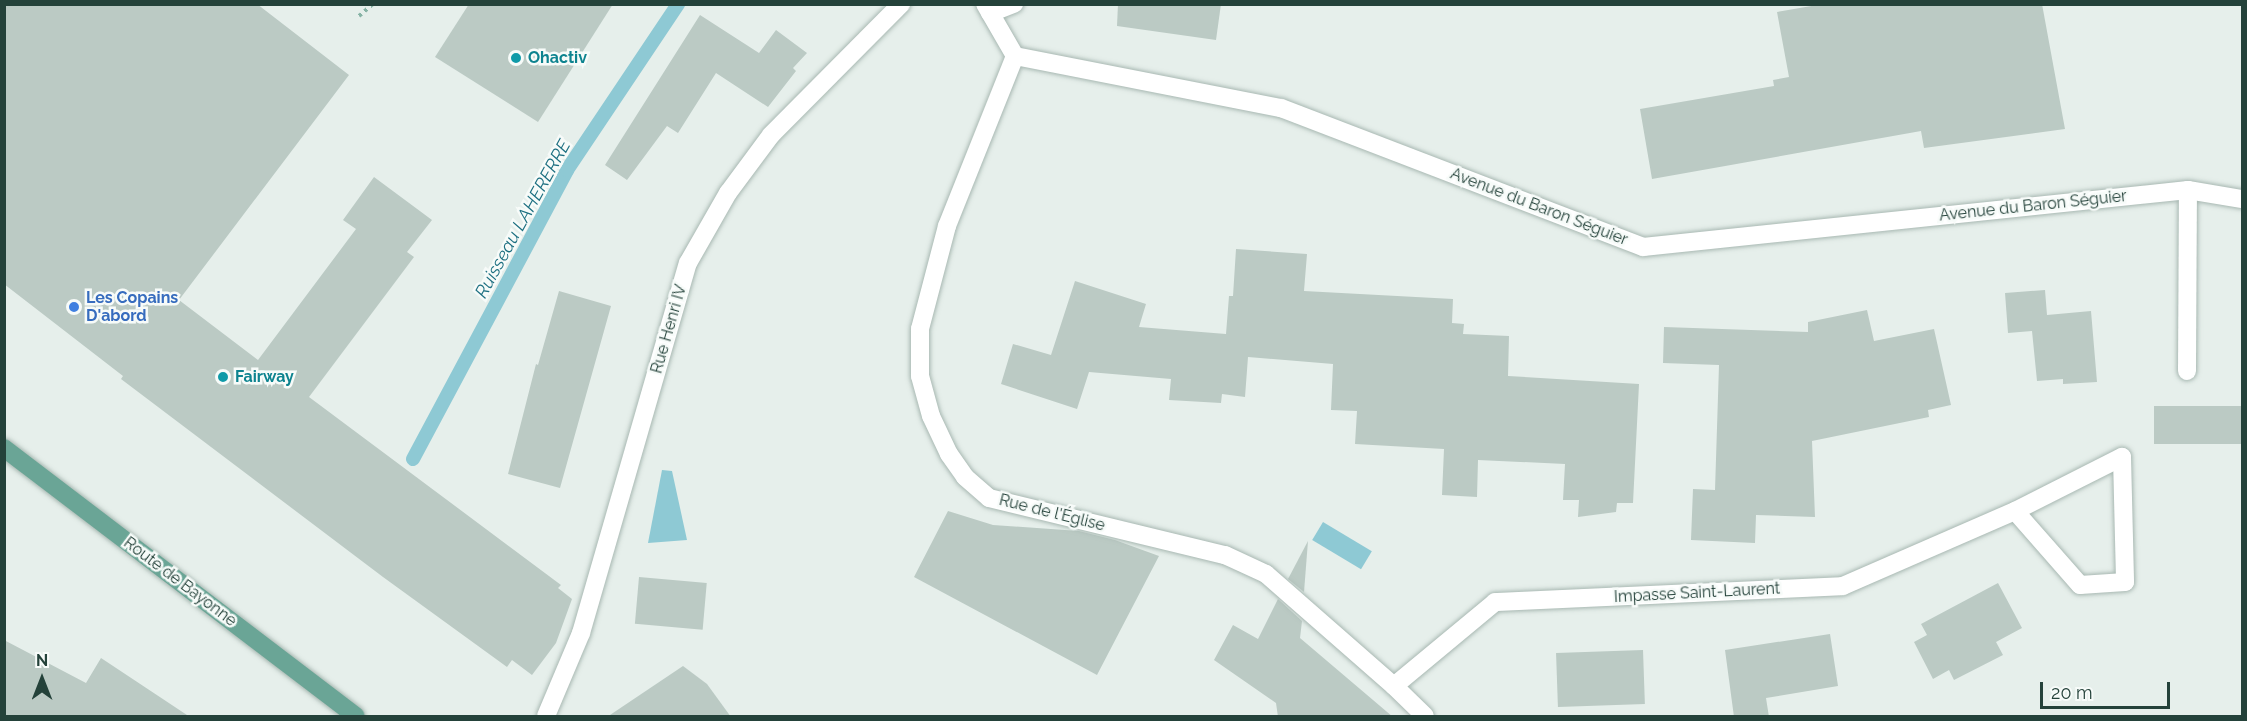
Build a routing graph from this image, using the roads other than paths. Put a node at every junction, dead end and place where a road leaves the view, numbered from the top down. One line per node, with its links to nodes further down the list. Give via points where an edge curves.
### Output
1 (902, 4): 12 (street, Rue Henri IV, via 771,135 728,194 688,263 581,633)
2 (1014, 4): 3 (street)
3 (988, 9): 4 (street)
4 (1015, 56): 5 (street, Avenue du Baron Séguier, via 1281,108 1643,247); 10 (street, Rue de l'Église, via 947,226 920,329 920,376 932,416 950,454 965,477 989,498 1225,555 1266,574)
5 (2188, 190): 6 (street, Avenue du Baron Séguier); 7 (street)
6 (2242, 199)
7 (2187, 370)
8 (4, 448): 11 (main road, Route de Bayonne)
9 (2015, 511): 9 (street, Impasse Saint-Laurent, via 2122,457 2125,582 2080,585); 10 (street, Impasse Saint-Laurent, via 1843,586 1495,602)
10 (1394, 686): 13 (street, Rue de l'Église)
11 (356, 717)
12 (546, 717)
13 (1425, 717)

